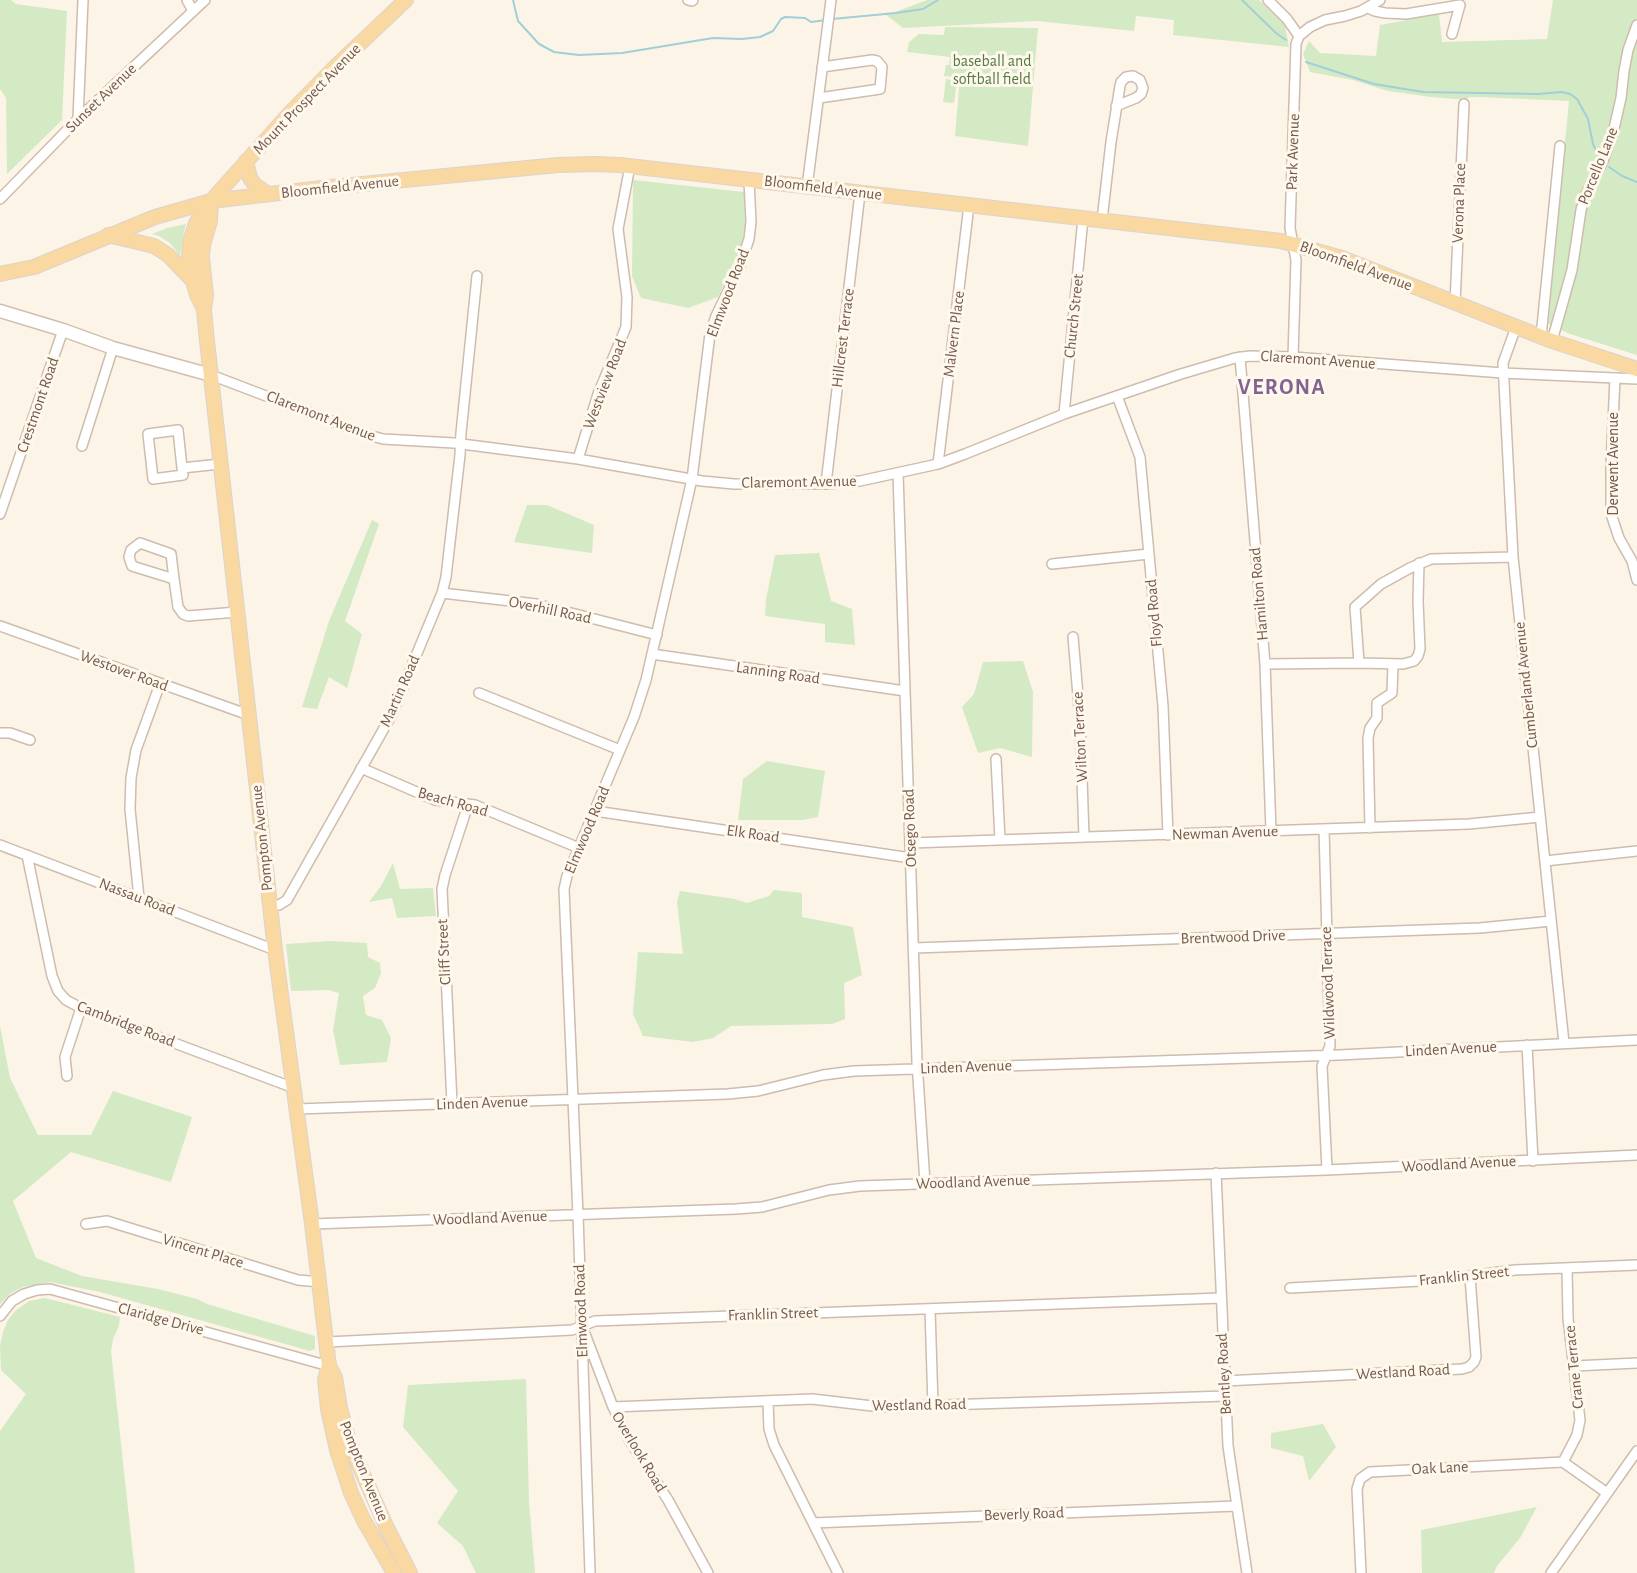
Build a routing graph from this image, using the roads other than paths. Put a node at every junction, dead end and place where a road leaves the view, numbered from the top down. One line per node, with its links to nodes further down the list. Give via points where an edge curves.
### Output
1 (83, 0): 19 (street)
2 (187, 0): 11 (street)
3 (205, 0): 11 (street, Sunset Avenue)
4 (406, 0): 21 (main road, Mount Prospect Avenue, via 326,75)
5 (688, 0): 6 (street)
6 (693, 0)
7 (831, 0): 15 (street)
8 (1268, 0): 14 (street)
9 (1380, 0): 10 (street)
10 (1368, 8): 13 (street, via 1406,14 1460,5); 14 (street, via 1325,20)
11 (193, 11): 19 (street, Sunset Avenue)
12 (1637, 25): 42 (street, Porcello Lane, via 1628,50 1614,133 1585,196 1573,263)
13 (1452, 34)
14 (1299, 36): 33 (street, Park Avenue, via 1290,228)
15 (822, 67): 16 (street); 16 (street, via 872,60 882,67 880,89)
16 (819, 98): 24 (street)
17 (1464, 104): 37 (street, Verona Place)
18 (1116, 106): 31 (street)
19 (78, 119): 27 (street, Sunset Avenue)
20 (1560, 146): 42 (street)
21 (246, 161): 26 (main road, via 249,178); 28 (main road, Mount Prospect Avenue)
22 (630, 166): 23 (main road, Bloomfield Avenue); 26 (main road, Bloomfield Avenue, via 558,165); 55 (street, Westview Road, via 618,229 627,297 626,327 598,394)
23 (749, 180): 24 (main road, Bloomfield Avenue); 60 (street, Elmwood Road, via 749,239 710,334)
24 (807, 187): 25 (main road, Bloomfield Avenue)
25 (860, 193): 29 (main road, Bloomfield Avenue); 61 (street, Hillcrest Terrace)
26 (268, 194): 28 (main road, Bloomfield Avenue)
27 (0, 199)
28 (211, 201): 32 (main road, Bloomfield Avenue); 36 (main road, Pompton Avenue, via 196,223 190,242); 38 (main road, Pompton Avenue, via 202,257)
29 (969, 205): 30 (main road, Bloomfield Avenue); 57 (street, Malvern Place)
30 (1083, 218): 31 (main road, Bloomfield Avenue); 52 (street, Church Street)
31 (1102, 220): 33 (main road, Bloomfield Avenue)
32 (108, 235): 34 (main road, Bloomfield Avenue, via 43,264); 36 (main road, via 154,246)
33 (1293, 244): 37 (main road, Bloomfield Avenue, via 1342,258); 45 (street, Park Avenue)
34 (0, 276)
35 (477, 276): 53 (street, Martin Road)
36 (193, 281): 38 (main road, Pompton Avenue)
37 (1455, 303): 40 (main road, Bloomfield Avenue)
38 (204, 309): 48 (main road, Pompton Avenue)
39 (0, 311): 41 (street, Claremont Avenue)
40 (1516, 327): 42 (main road, Bloomfield Avenue); 47 (street, Cumberland Avenue)
41 (63, 330): 43 (street, Claremont Avenue); 62 (street, Crestmont Road)
42 (1547, 339): 46 (main road, Bloomfield Avenue)
43 (113, 348): 48 (street, Claremont Avenue); 54 (street)
44 (1240, 357): 45 (street, Claremont Avenue); 51 (street, Claremont Avenue); 76 (street, Hamilton Road)
45 (1293, 357): 47 (street, Claremont Avenue)
46 (1637, 369)
47 (1503, 373): 49 (street, Claremont Avenue); 64 (street, Cumberland Avenue)
48 (211, 375): 53 (street, Claremont Avenue, via 373,436); 56 (main road, Pompton Avenue)
49 (1615, 378): 50 (street, Claremont Avenue); 68 (street, Derwent Avenue, via 1611,514)
50 (1637, 379)
51 (1117, 396): 52 (street, Claremont Avenue); 63 (street, Floyd Road, via 1140,457)
52 (1064, 414): 57 (street, Claremont Avenue)
53 (460, 444): 55 (street, Claremont Avenue); 69 (street, Martin Road)
54 (82, 446)
55 (578, 459): 60 (street, Claremont Avenue)
56 (220, 464): 58 (street); 70 (main road, Pompton Avenue)
57 (938, 464): 59 (street, Claremont Avenue)
58 (182, 468): 58 (street, via 183,475 153,478 148,434 178,430)
59 (898, 473): 61 (street, Claremont Avenue, via 860,482); 79 (street, Otsego Road)
60 (692, 479): 61 (street, Claremont Avenue, via 734,484); 72 (street, Elmwood Road)
61 (826, 484)
62 (0, 514)
63 (1149, 554): 66 (street); 93 (street, Floyd Road, via 1163,706)
64 (1513, 557): 65 (street, via 1431,559); 89 (street, Cumberland Avenue)
65 (1419, 563): 75 (street, via 1382,584 1355,607); 77 (street, via 1420,652 1410,663)
66 (1052, 564)
67 (174, 579): 67 (street, via 132,566 131,550 140,543 171,554); 70 (street, via 178,607 186,615)
68 (1637, 580)
69 (442, 593): 72 (street, Overhill Road, via 536,604); 86 (street, Martin Road, via 391,716)
70 (237, 612): 81 (main road, Pompton Avenue)
71 (0, 626): 78 (street, Westover Road)
72 (657, 635): 74 (street, Elmwood Road)
73 (1073, 637): 94 (street, Wilton Terrace)
74 (652, 654): 79 (street, Lanning Road); 84 (street, Elmwood Road)
75 (1359, 663): 76 (street); 77 (street)
76 (1264, 664): 92 (street, Hamilton Road)
77 (1393, 664): 90 (street, via 1392,693 1377,703 1377,718 1368,738)
78 (160, 684): 81 (street, Westover Road); 103 (street, via 136,750 131,778 130,809)
79 (905, 691): 96 (street, Otsego Road)
80 (479, 693): 84 (street)
81 (249, 715): 104 (main road, Pompton Avenue)
82 (0, 733): 83 (street)
83 (30, 740)
84 (620, 750): 88 (street, Elmwood Road)
85 (996, 759): 95 (street)
86 (361, 768): 87 (street, Beach Road, via 435,800); 104 (street, Martin Road, via 287,900)
87 (468, 805): 98 (street, Beach Road); 118 (street, Cliff Street, via 442,889)
88 (595, 811): 98 (street, Elmwood Road); 101 (street, Elk Road)
89 (1540, 817): 90 (street, Newman Avenue); 102 (street, Cumberland Avenue)
90 (1370, 828): 91 (street, Newman Avenue)
91 (1324, 829): 92 (street, Newman Avenue); 106 (street, Wildwood Terrace)
92 (1271, 831): 93 (street, Newman Avenue)
93 (1167, 835): 94 (street, Newman Avenue)
94 (1084, 837): 95 (street, Newman Avenue)
95 (1000, 840): 96 (street, Newman Avenue)
96 (910, 843): 101 (street, Otsego Road)
97 (0, 845): 100 (street, Nassau Road)
98 (579, 848): 117 (street, Elmwood Road, via 564,889)
99 (1637, 851): 102 (street)
100 (27, 855): 103 (street, Nassau Road); 109 (street, Cambridge Road, via 54,981 66,1000)
101 (911, 858): 107 (street, Otsego Road)
102 (1545, 861): 105 (street, Cumberland Avenue)
103 (139, 898): 108 (street, Nassau Road)
104 (270, 905): 108 (main road, Pompton Avenue)
105 (1551, 921): 106 (street, Brentwood Drive, via 1480,928); 111 (street, Cumberland Avenue)
106 (1327, 933): 107 (street, Brentwood Drive); 113 (street, Wildwood Terrace, via 1330,1046)
107 (914, 948): 114 (street, Otsego Road)
108 (275, 950): 116 (main road, Pompton Avenue)
109 (81, 1008): 115 (street, via 65,1057); 116 (street, Cambridge Road)
110 (1637, 1040): 111 (street, Linden Avenue)
111 (1564, 1043): 112 (street, Linden Avenue)
112 (1527, 1045): 113 (street, Linden Avenue); 121 (street)
113 (1326, 1055): 114 (street, Linden Avenue); 122 (street, Wildwood Terrace, via 1322,1066)
114 (918, 1069): 117 (street, Linden Avenue, via 838,1072 743,1093); 124 (street, Otsego Road)
115 (67, 1076)
116 (294, 1088): 119 (main road, Pompton Avenue)
117 (573, 1100): 118 (street, Linden Avenue); 125 (street, Elmwood Road)
118 (452, 1103): 119 (street, Linden Avenue)
119 (297, 1109): 127 (main road, Pompton Avenue)
120 (1637, 1155): 121 (street, Woodland Avenue)
121 (1533, 1161): 122 (street, Woodland Avenue)
122 (1327, 1170): 123 (street, Woodland Avenue)
123 (1216, 1173): 124 (street, Woodland Avenue); 133 (street, Bentley Road)
124 (925, 1183): 125 (street, Woodland Avenue, via 844,1187 749,1208)
125 (578, 1215): 127 (street, Woodland Avenue); 136 (street, Elmwood Road)
126 (86, 1224): 131 (street, Vincent Place, via 107,1221 298,1280)
127 (312, 1224): 131 (main road, Pompton Avenue)
128 (1637, 1265): 129 (street, Franklin Street)
129 (1567, 1269): 130 (street, Franklin Street, via 1515,1270); 140 (street, Crane Terrace)
130 (1470, 1277): 132 (street, Franklin Street); 141 (street, Westland Road, via 1476,1357 1469,1367)
131 (320, 1282): 137 (main road, Pompton Avenue)
132 (1290, 1288)
133 (1221, 1298): 134 (street, Franklin Street); 141 (street, Bentley Road)
134 (930, 1309): 136 (street, Franklin Street, via 595,1321); 144 (street)
135 (0, 1316): 139 (street, Claridge Drive, via 18,1297 50,1289)
136 (582, 1326): 137 (street, Franklin Street, via 572,1330); 145 (street, Overlook Road); 153 (street, Elmwood Road)
137 (327, 1342): 139 (main road, Pompton Avenue)
138 (1637, 1363): 140 (street)
139 (329, 1366): 151 (main road, Pompton Avenue, via 324,1379 337,1450 363,1519); 152 (main road, Pompton Avenue, via 350,1445)
140 (1574, 1366): 147 (street, Crane Terrace, via 1580,1425)
141 (1225, 1381): 142 (street, Bentley Road)
142 (1226, 1396): 144 (street, Westland Road); 149 (street, Bentley Road)
143 (768, 1401): 144 (street, Westland Road, via 821,1399 875,1407); 145 (street, Westland Road); 150 (street, via 771,1439)
144 (933, 1406)
145 (613, 1407): 154 (street, Overlook Road)
146 (1637, 1451): 148 (street)
147 (1563, 1462): 148 (street); 157 (street, Oak Lane, via 1366,1474 1357,1489)
148 (1607, 1493): 158 (street)
149 (1236, 1506): 150 (street, Beverly Road); 156 (street, Bentley Road)
150 (813, 1523): 155 (street)
151 (394, 1573)
152 (410, 1573)
153 (590, 1573)
154 (708, 1573)
155 (838, 1573)
156 (1247, 1573)
157 (1361, 1573)
158 (1551, 1573)

